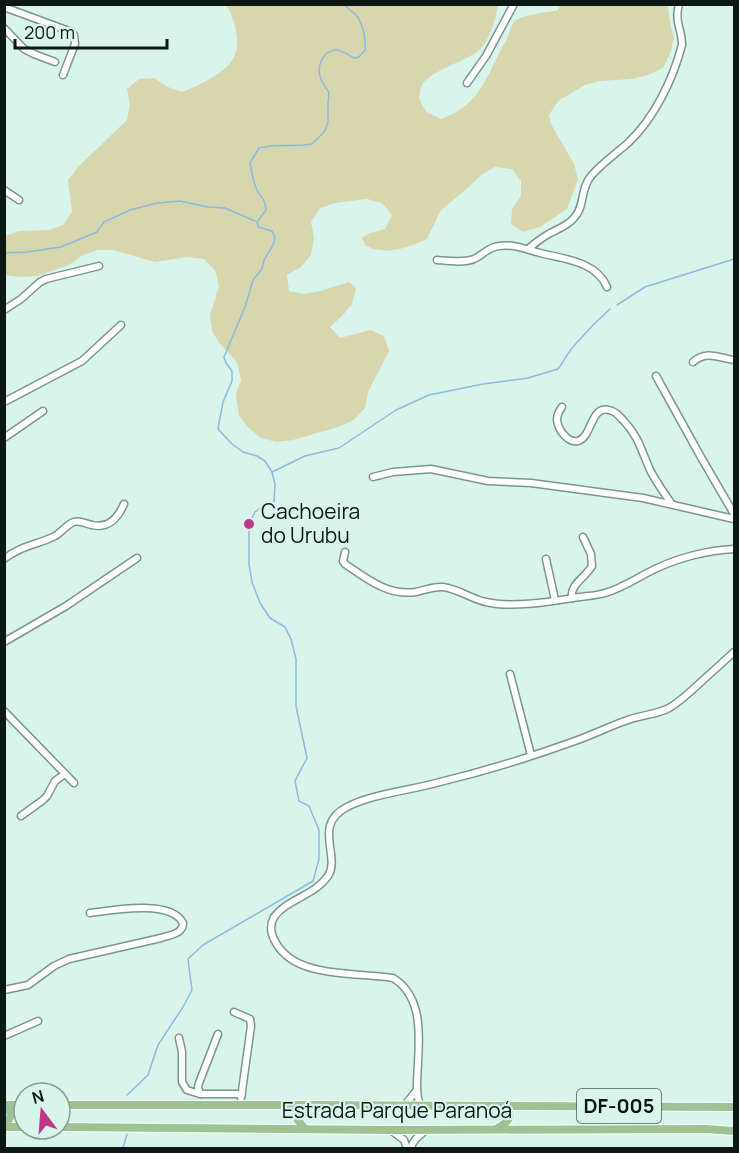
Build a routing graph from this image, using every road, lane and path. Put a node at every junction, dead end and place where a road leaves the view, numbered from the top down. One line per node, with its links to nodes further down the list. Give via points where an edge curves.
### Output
1 (514, 4): 7 (street)
2 (679, 4): 10 (street, via 677,20 682,45 655,110 631,141 585,183 575,218)
3 (4, 7): 6 (street, via 74,35 75,44)
4 (4, 27): 5 (street, via 24,49)
5 (56, 62)
6 (63, 75)
7 (467, 83)
8 (4, 190): 9 (street)
9 (19, 200)
10 (528, 249): 11 (street, via 496,246 471,260); 13 (street, via 578,262 598,274)
11 (437, 260)
12 (99, 266): 14 (street, via 46,279)
13 (608, 287)
14 (4, 310)
15 (121, 325): 19 (street, via 82,361)
16 (735, 360): 17 (street, via 706,354)
17 (693, 362)
18 (656, 376): 26 (street)
19 (4, 402)
20 (562, 407): 25 (street, via 558,412 559,427 571,441 583,439 600,411 618,415 635,434 651,472)
21 (43, 411): 22 (street)
22 (4, 438)
23 (373, 477): 25 (street, via 431,469 488,481 531,483)
24 (124, 504): 32 (street, via 108,524 100,527 73,522 54,536 18,549)
25 (671, 504): 27 (street)
26 (735, 514)
27 (735, 519)
28 (584, 537): 34 (street, via 592,566 573,586)
29 (735, 549): 34 (street, via 674,561 618,588)
30 (345, 552): 35 (street, via 345,564 375,585 393,590 450,588 499,605)
31 (137, 558): 36 (street)
32 (4, 559)
33 (546, 559): 35 (street)
34 (572, 598): 35 (street)
35 (555, 600)
36 (4, 642)
37 (735, 651): 40 (street, via 667,709)
38 (510, 674): 40 (street)
39 (4, 711): 41 (street)
40 (531, 755): 51 (street, via 339,811 330,831 328,876 276,914 271,924 273,939 284,955 301,965 393,978 402,984 412,999 418,1022)
41 (65, 774): 42 (street); 43 (street, via 55,781 44,800)
42 (74, 783)
43 (21, 816)
44 (90, 913): 45 (street, via 168,910 178,916 183,927 167,936 69,959 28,985)
45 (4, 990)
46 (234, 1012): 53 (street, via 249,1019 251,1026)
47 (38, 1021): 49 (street)
48 (218, 1034): 52 (street, via 199,1083)
49 (4, 1036)
50 (178, 1038): 52 (street, via 182,1082 187,1090)
51 (417, 1090): 58 (street); 59 (street)
52 (200, 1094): 53 (street)
53 (242, 1094): 54 (street)
54 (240, 1104): 55 (main road, Estrada Parque Paranoá / DF-005); 56 (main road, Estrada Parque Paranoá / DF-005)
55 (72, 1105)
56 (306, 1105): 58 (main road, Estrada Parque Paranoá / DF-005); 64 (main road, via 297,1119)
57 (4, 1106): 62 (main road, via 11,1115)
58 (404, 1106): 59 (main road, Estrada Parque Paranoá / DF-005)
59 (420, 1106): 60 (main road, Estrada Parque Paranoá / DF-005)
60 (504, 1106): 61 (main road, Estrada Parque Paranoá / DF-005); 65 (main road, via 509,1119)
61 (735, 1107)
62 (4, 1126)
63 (72, 1127): 64 (main road, Estrada Parque Paranoá / DF-005)
64 (305, 1129): 67 (main road, Estrada Parque Paranoá / DF-005)
65 (495, 1129): 66 (main road, Estrada Parque Paranoá / DF-005); 68 (main road, Estrada Parque Paranoá / DF-005)
66 (426, 1130): 67 (main road, Estrada Parque Paranoá / DF-005); 69 (street)
67 (392, 1131): 69 (street)
68 (735, 1131)
69 (409, 1149)

